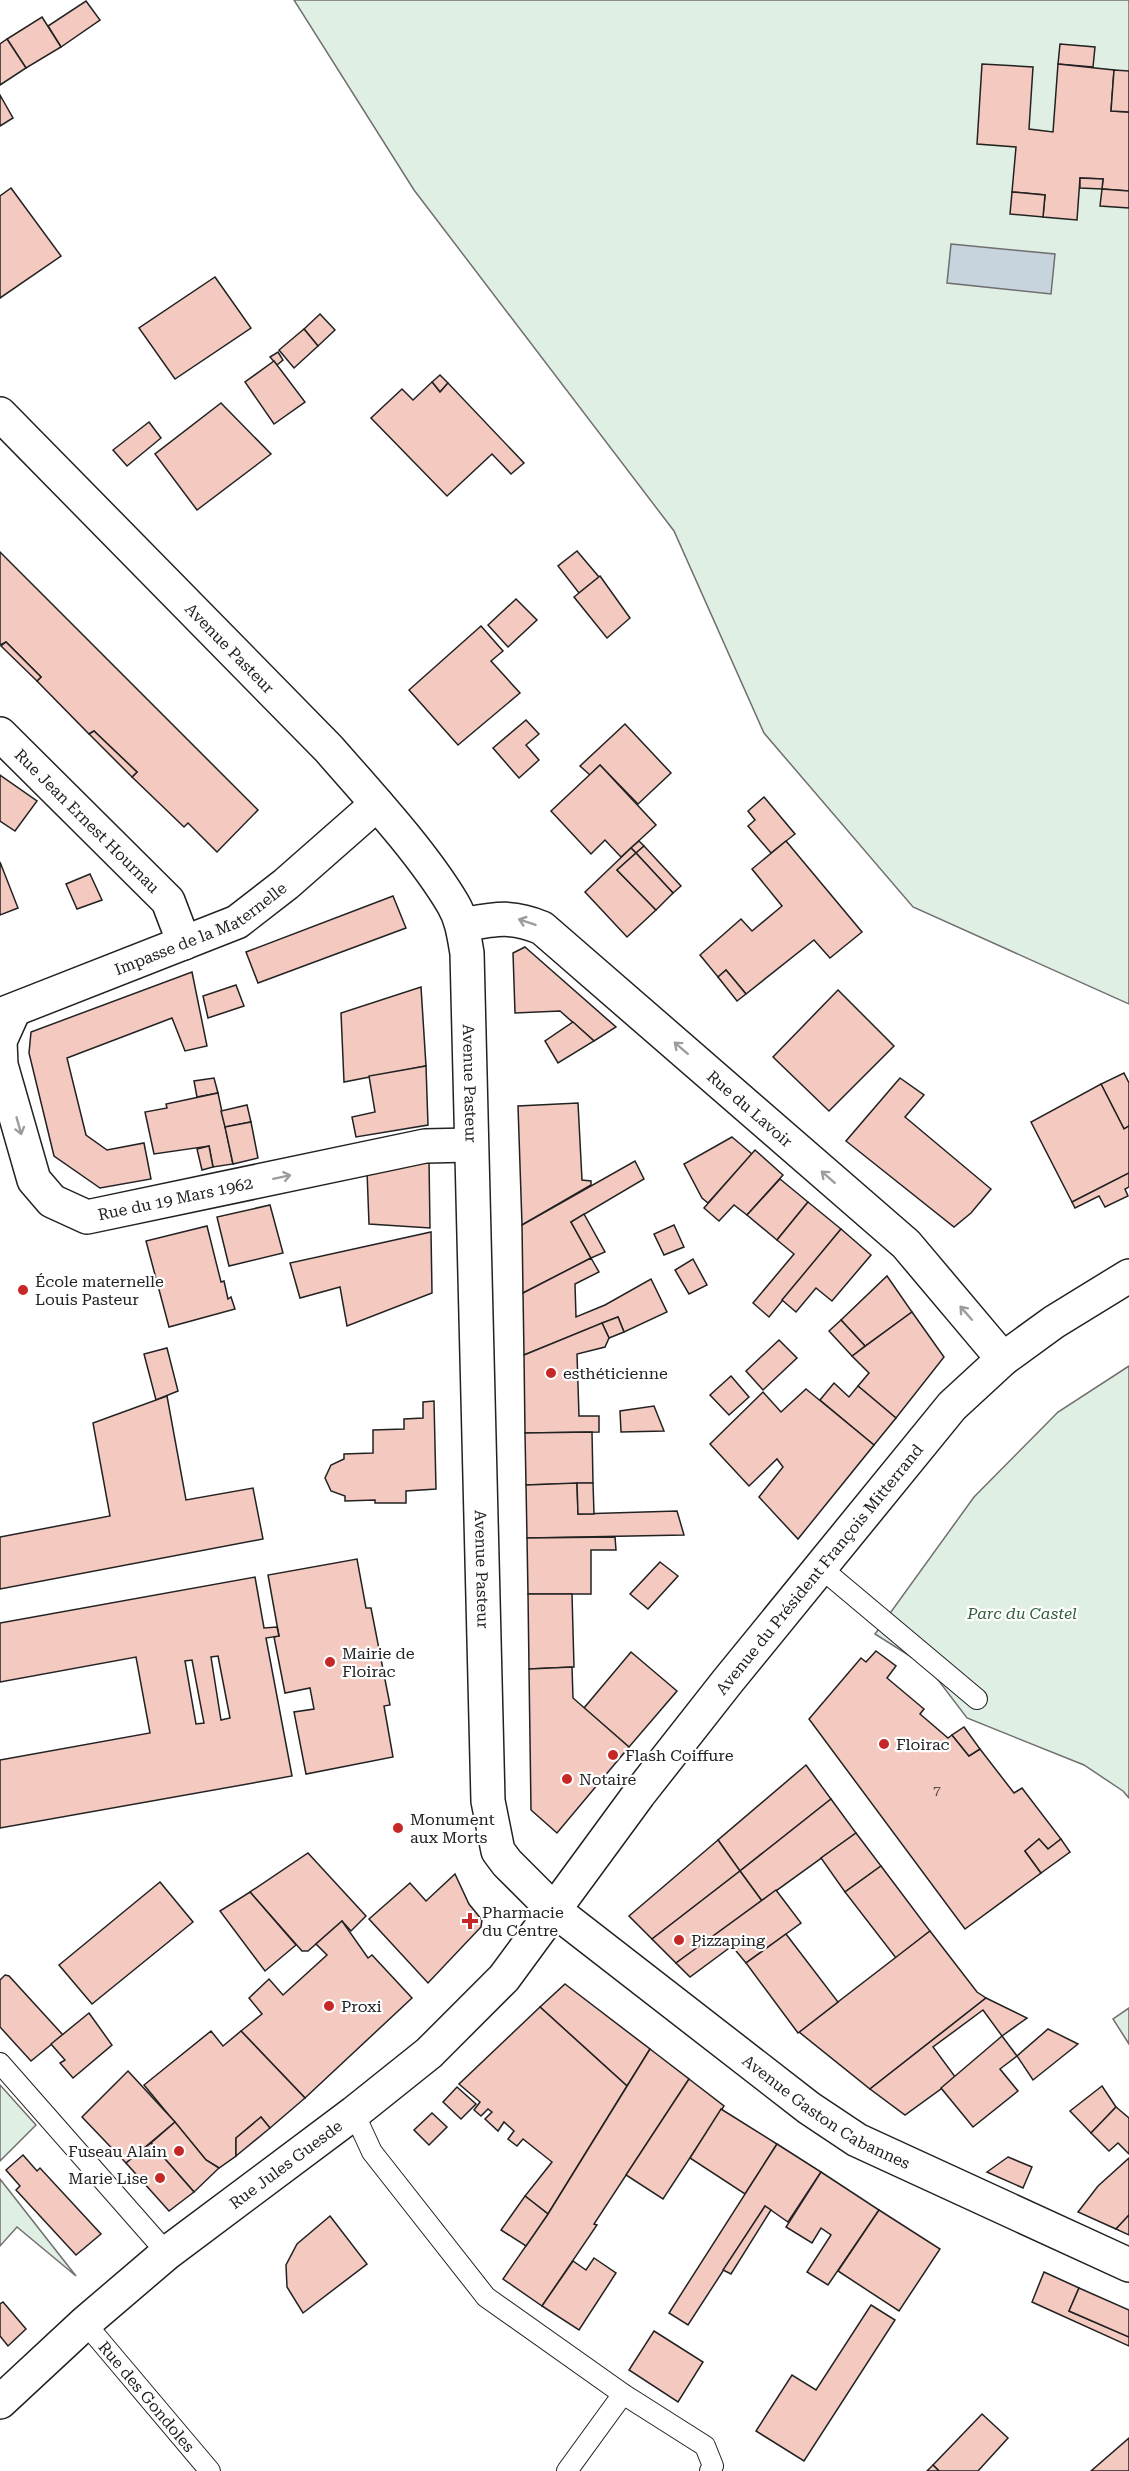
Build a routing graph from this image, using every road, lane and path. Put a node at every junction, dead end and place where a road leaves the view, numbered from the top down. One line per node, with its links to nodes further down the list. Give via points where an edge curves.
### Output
1 (0, 414): 3 (street, Avenue Pasteur, via 321,741)
2 (0, 734): 5 (street, Rue Jean Ernest Hournau, via 168,901)
3 (377, 804): 4 (street, Avenue Pasteur, via 454,905); 5 (street, Impasse de la Maternelle, via 237,922)
4 (463, 926): 7 (street, Avenue Pasteur, via 467,953); 9 (street, Rue du Lavoir, one-way to 4, via 906,1244 542,928 520,919)
5 (184, 943): 6 (street, Impasse de la Maternelle)
6 (7, 1012): 7 (street, Rue du 19 Mars 1962, one-way to 7, via 0,1041 1,1065 34,1180 52,1201 87,1217 425,1146)
7 (470, 1145): 12 (street, Avenue Pasteur, via 488,1801 498,1851)
8 (1129, 1276): 9 (street, Avenue du Président François Mitterrand, via 1054,1322)
9 (1004, 1359): 10 (street, Avenue du Président François Mitterrand, via 952,1406)
10 (821, 1568): 11 (lane); 12 (street, Avenue du Président François Mitterrand, via 661,1766)
11 (977, 1699)
12 (554, 1910): 14 (street, Rue Jules Guesde, via 504,1978 429,2053); 16 (street, Avenue Gaston Cabannes, via 809,2108 857,2140)
13 (0, 2063): 15 (lane)
14 (354, 2114): 15 (street, Rue Jules Guesde); 18 (lane, via 372,2152 486,2297)
15 (166, 2253): 17 (street, Rue Jules Guesde)
16 (1129, 2265)
17 (85, 2322): 19 (street, Rue Jules Guesde); 20 (lane, Rue des Gondoles)
18 (623, 2394): 21 (lane); 22 (lane, via 705,2446 713,2466)
19 (0, 2402)
20 (210, 2471)
21 (567, 2471)
22 (710, 2471)

